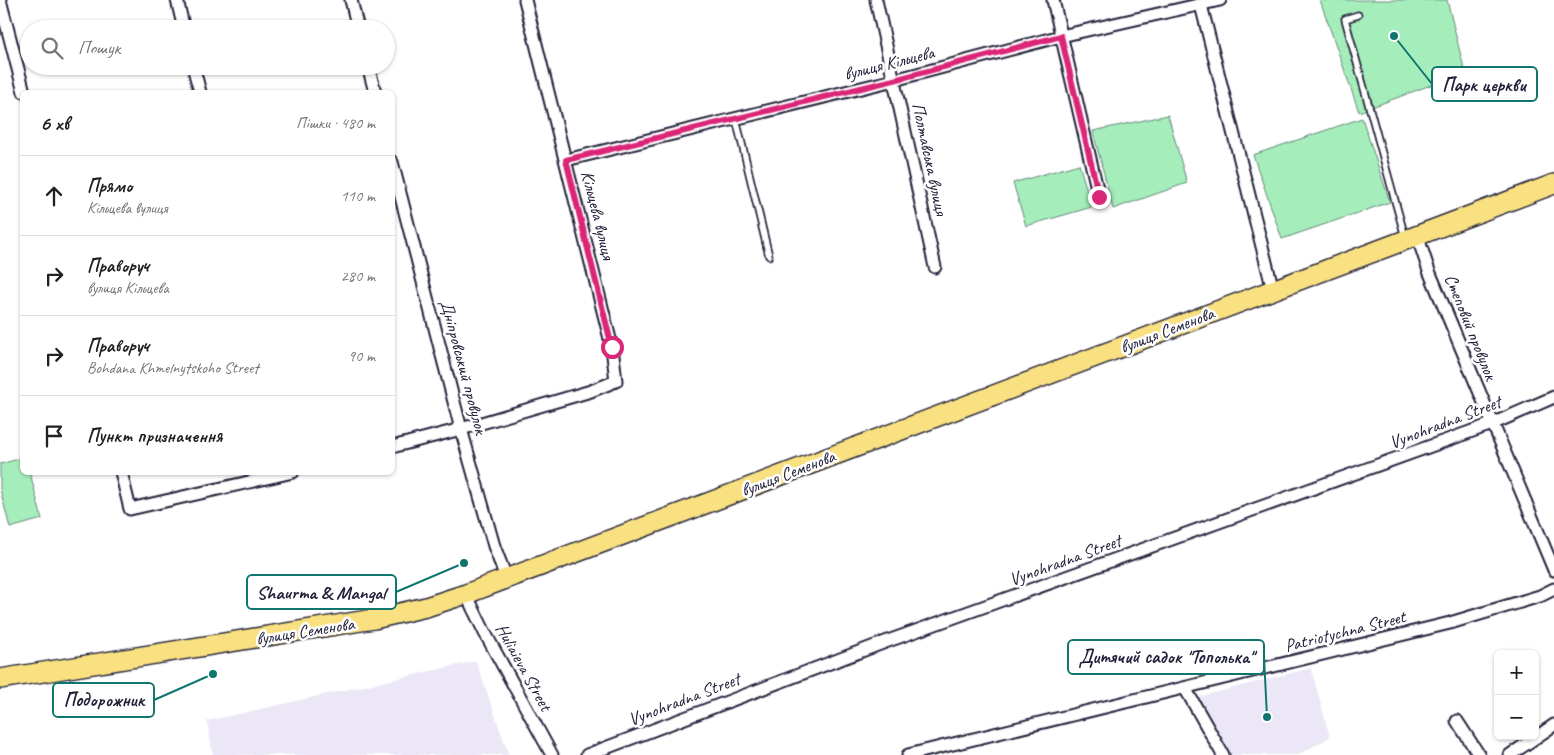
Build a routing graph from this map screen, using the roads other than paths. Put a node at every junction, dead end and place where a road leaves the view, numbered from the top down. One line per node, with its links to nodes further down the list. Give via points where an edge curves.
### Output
1 (0, 0): 16 (street)
2 (176, 0): 10 (street)
3 (351, 0): 11 (street)
4 (525, 0): 20 (street, Кільцева вулиця)
5 (876, 0): 15 (street, Полтавська вулиця)
6 (1053, 0): 12 (street)
7 (1220, 0): 8 (street, вулиця Кільцева)
8 (1201, 5): 12 (street, вулиця Кільцева); 27 (street)
9 (1358, 16): 24 (lane, via 1345,20)
10 (182, 20)
11 (356, 20)
12 (1061, 36): 15 (street, вулиця Кільцева); 23 (street)
13 (195, 75): 17 (street)
14 (370, 75): 18 (street)
15 (894, 80): 19 (street, вулиця Кільцева); 26 (street, Полтавська вулиця)
16 (23, 90)
17 (199, 90)
18 (374, 90)
19 (736, 119): 20 (street, вулиця Кільцева); 25 (lane)
20 (566, 160): 30 (street, Кільцева вулиця, via 612,347 616,381)
21 (395, 173): 30 (street, Дніпровський провулок)
22 (1554, 184): 24 (highway, вулиця Семенова)
23 (1099, 197)
24 (1411, 237): 27 (highway, вулиця Семенова); 29 (street, Степовий провулок, via 1429,271)
25 (769, 256)
26 (935, 267)
27 (1273, 290): 35 (highway, вулиця Семенова)
28 (1554, 397): 29 (street, Vynohradna Street)
29 (1492, 424): 34 (street, Степовий провулок); 43 (street, Vynohradna Street, via 888,641)
30 (462, 429): 31 (street); 35 (street, Дніпровський провулок, via 494,546)
31 (395, 446)
32 (122, 475): 33 (street, via 130,509)
33 (280, 475)
34 (1554, 570)
35 (507, 580): 37 (highway, вулиця Семенова)
36 (1554, 589): 39 (street, Patriotychna Street, via 1450,623)
37 (466, 594): 38 (highway, вулиця Семенова, via 374,619); 42 (street, Huliaieva Street)
38 (0, 679)
39 (1185, 688): 44 (street, Patriotychna Street); 45 (street)
40 (1457, 721): 46 (street)
41 (1554, 725): 47 (street)
42 (552, 755)
43 (587, 755)
44 (908, 755)
45 (1223, 755)
46 (1479, 755)
47 (1510, 755)

